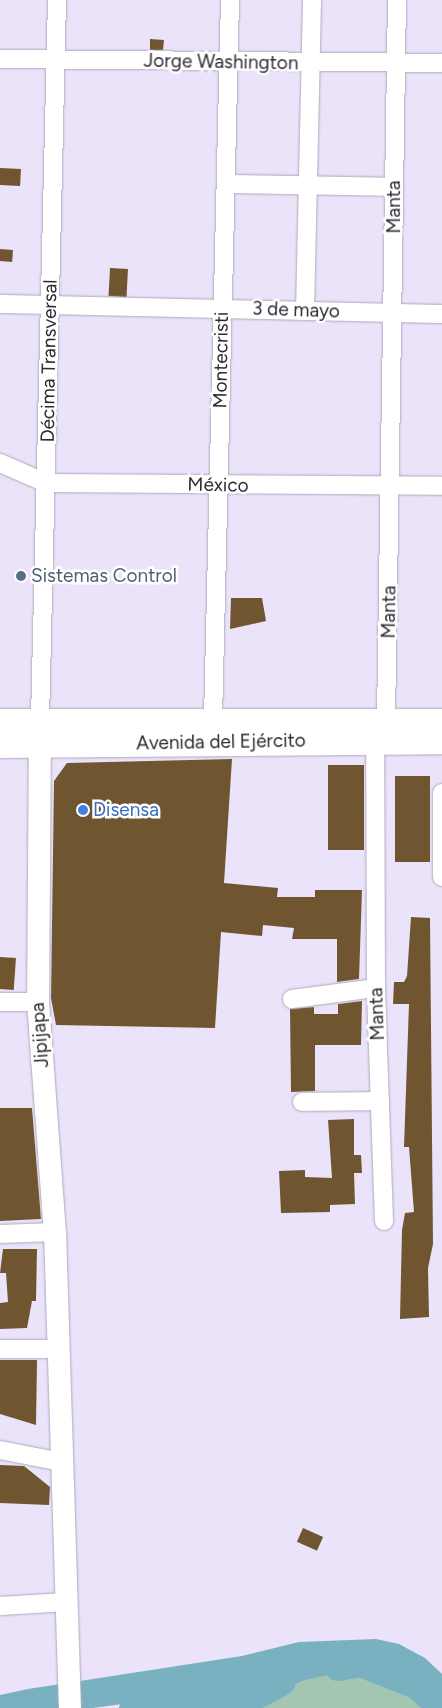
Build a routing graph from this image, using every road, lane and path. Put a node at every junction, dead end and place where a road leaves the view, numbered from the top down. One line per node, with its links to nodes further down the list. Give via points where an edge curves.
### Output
1 (57, 0): 6 (street, Décima Transversal)
2 (230, 0): 7 (street, Montecristi)
3 (312, 0): 8 (street)
4 (398, 0): 9 (street, Manta)
5 (0, 59): 6 (street, Jorge Washington)
6 (56, 60): 7 (street, Jorge Washington); 15 (street, Décima Transversal)
7 (228, 62): 8 (street, Jorge Washington); 11 (street, Montecristi)
8 (310, 62): 9 (street, Jorge Washington); 12 (street)
9 (396, 62): 10 (street, Jorge Washington); 13 (street, Manta)
10 (442, 63)
11 (226, 184): 12 (street); 16 (street, Montecristi)
12 (308, 185): 13 (street); 17 (street)
13 (394, 187): 18 (street, Manta)
14 (0, 304): 15 (street, 3 de mayo)
15 (50, 305): 16 (street, 3 de mayo); 21 (street, Décima Transversal)
16 (223, 308): 17 (street, 3 de mayo); 22 (street, Montecristi)
17 (305, 311): 18 (street, 3 de mayo)
18 (394, 313): 19 (street, 3 de mayo); 23 (street, Manta)
19 (442, 314)
20 (0, 463): 21 (street, México)
21 (46, 482): 22 (street, México); 29 (street, Décima Transversal)
22 (218, 485): 23 (street, México); 25 (street, Montecristi)
23 (391, 486): 24 (street, México); 28 (street, Manta)
24 (442, 486)
25 (213, 720): 28 (main road, Avenida del Ejército); 29 (main road, Avenida del Ejército)
26 (0, 721): 29 (main road, Avenida del Ejército)
27 (442, 721): 28 (main road, Avenida del Ejército)
28 (381, 730): 29 (main road, Avenida del Ejército); 30 (main road, Avenida del Ejército); 34 (street, Manta)
29 (40, 733): 31 (main road, Avenida del Ejército); 37 (street, Jipijapa)
30 (442, 741)
31 (0, 745)
32 (442, 793): 33 (street)
33 (442, 877)
34 (376, 988): 35 (street); 38 (street, Manta)
35 (292, 999)
36 (0, 1002): 37 (street)
37 (38, 1002): 41 (street, Jipijapa)
38 (380, 1100): 39 (street); 40 (street, Manta)
39 (302, 1102)
40 (384, 1221)
41 (55, 1232): 42 (street); 44 (street, Jipijapa)
42 (0, 1234)
43 (0, 1349): 44 (street)
44 (60, 1349): 46 (street, Jipijapa)
45 (0, 1450): 46 (street)
46 (61, 1462): 47 (street, Jipijapa)
47 (66, 1602): 48 (street); 49 (street, Jipijapa)
48 (0, 1606)
49 (70, 1708)

